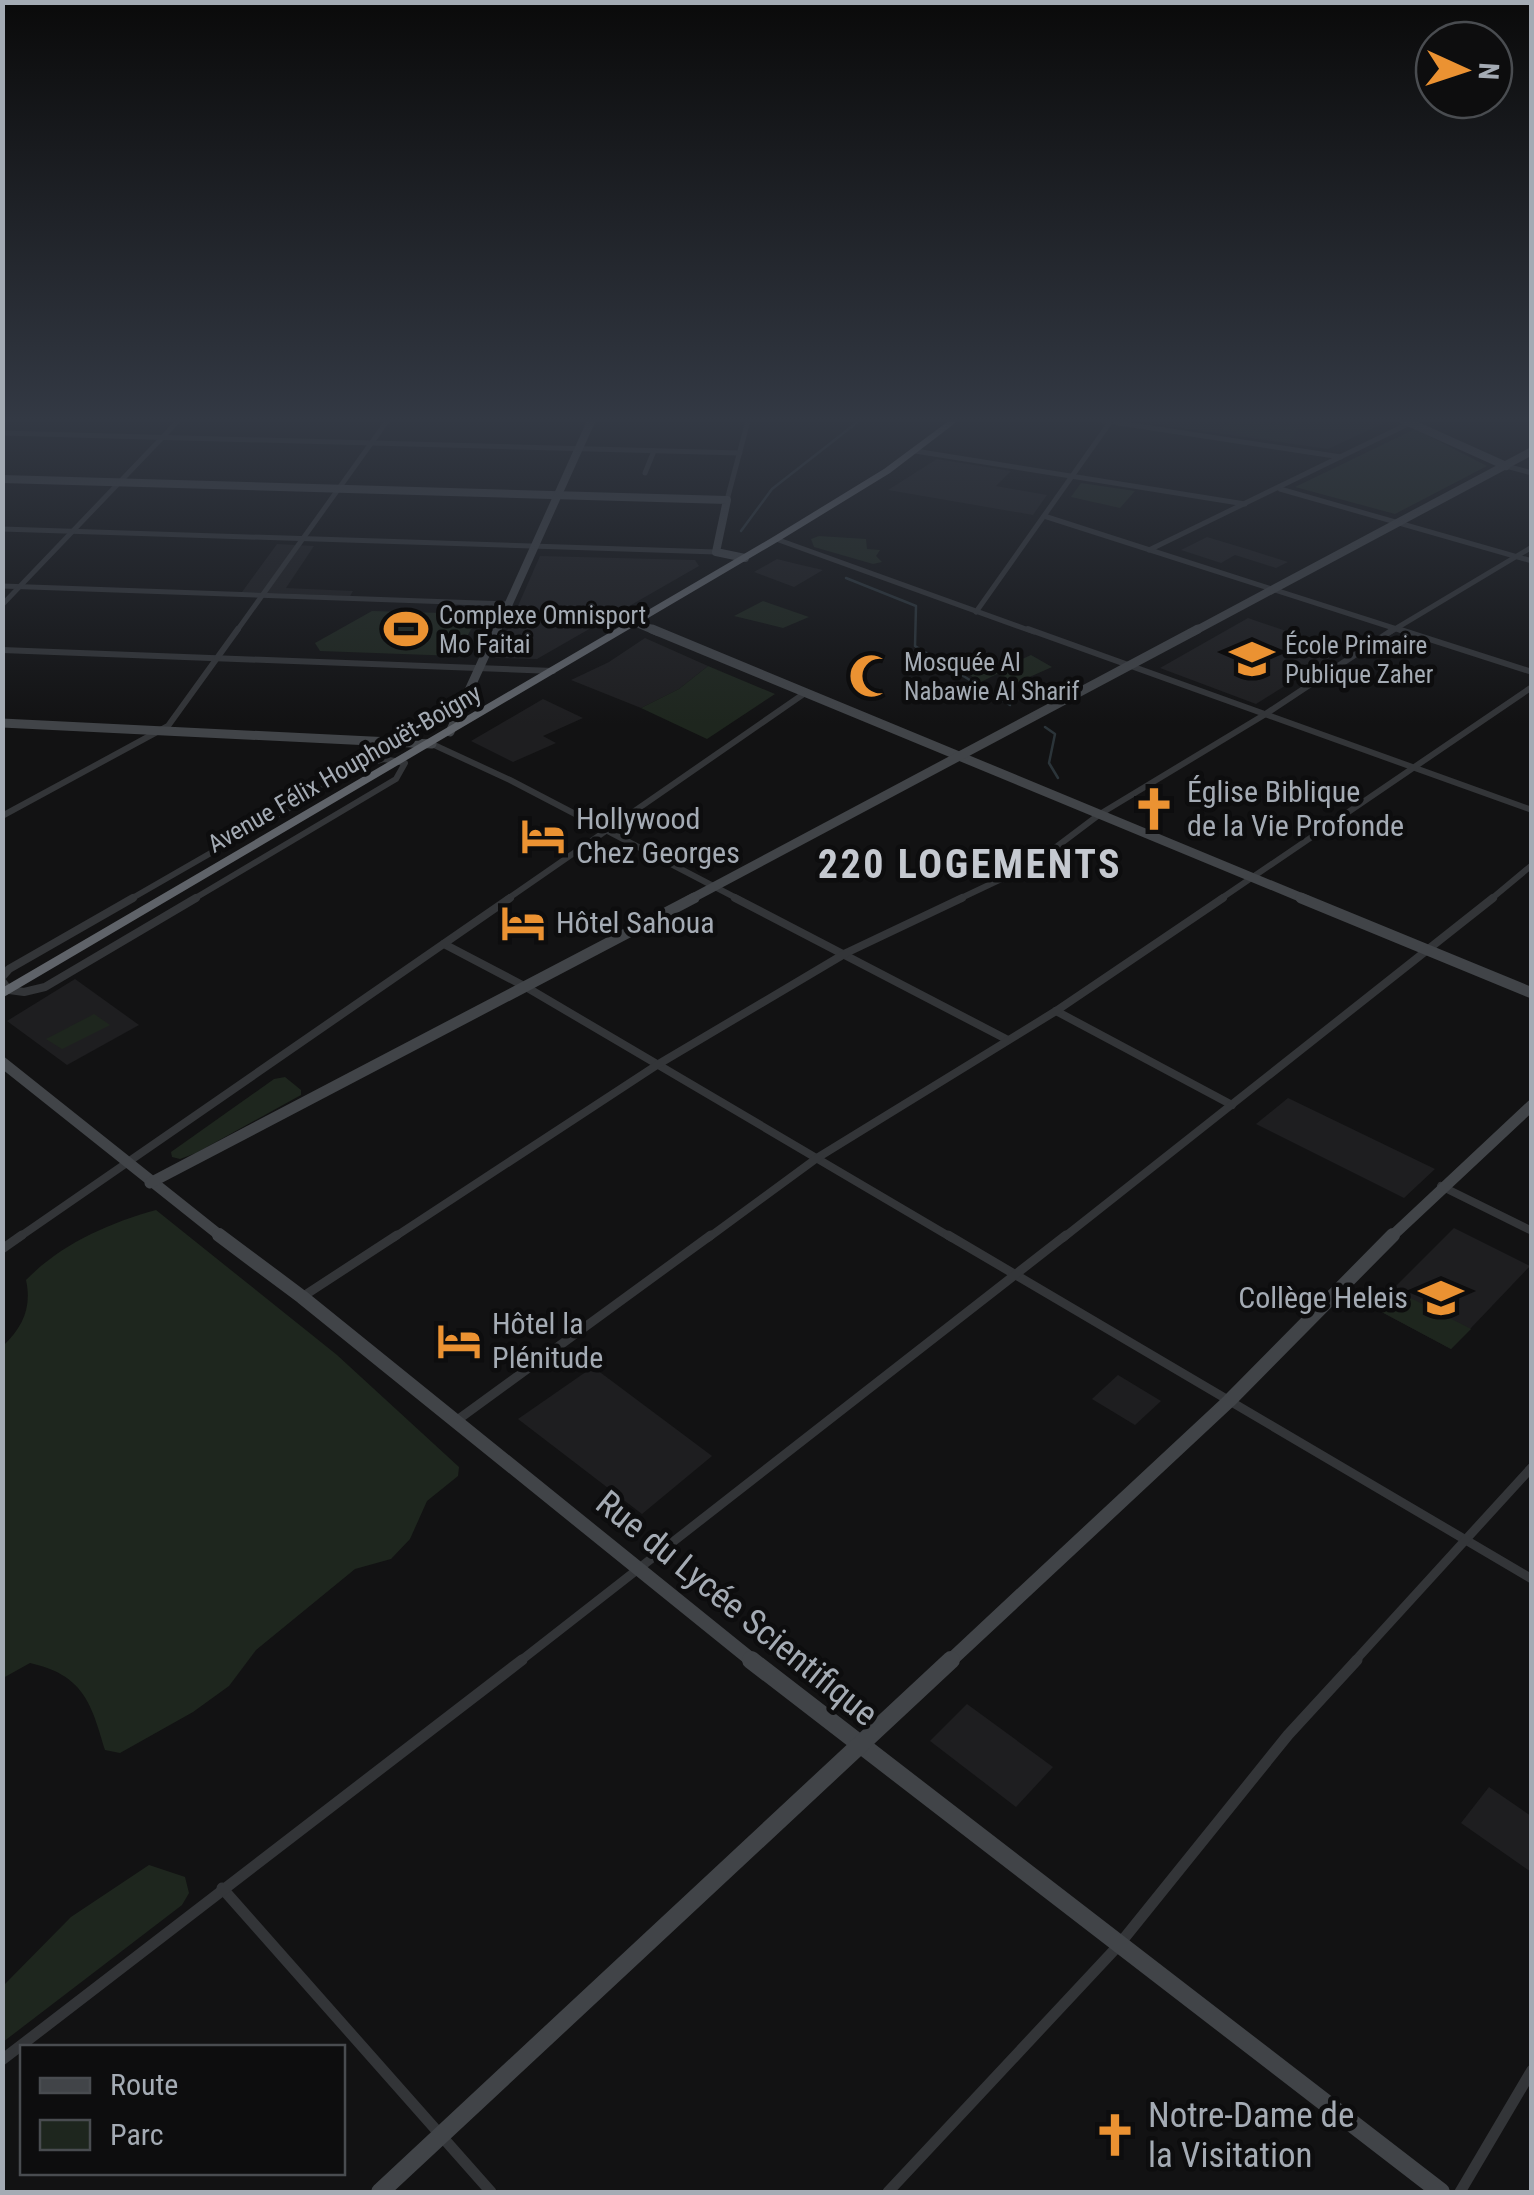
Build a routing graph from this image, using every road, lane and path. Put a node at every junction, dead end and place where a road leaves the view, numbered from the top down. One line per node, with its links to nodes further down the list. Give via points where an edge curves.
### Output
1 (84, 519): 13 (street)
2 (315, 519): 14 (street)
3 (546, 519): 16 (street)
4 (723, 519): 19 (street)
5 (807, 519): 15 (highway, Avenue Félix Houphouët-Boigny)
6 (1042, 519): 29 (street)
7 (1055, 519): 18 (street)
8 (1213, 519): 18 (street)
9 (1388, 519): 11 (street)
10 (1402, 519): 11 (street)
11 (1397, 522): 20 (street); 25 (street)
12 (2, 529): 13 (street)
13 (73, 530): 14 (street); 24 (street)
14 (300, 539): 16 (street); 26 (street)
15 (776, 539): 21 (highway, Avenue Félix Houphouët-Boigny); 29 (street)
16 (534, 547): 19 (street); 27 (street)
17 (1532, 547): 20 (street)
18 (1149, 550): 25 (street)
19 (716, 552): 21 (street)
20 (1516, 556): 22 (street); 31 (street)
21 (745, 558): 30 (highway, Avenue Félix Houphouët-Boigny)
22 (1532, 561)
23 (2, 586): 24 (street)
24 (20, 587): 26 (street); 28 (street)
25 (1271, 590): 31 (street); 34 (street)
26 (261, 596): 27 (street); 33 (street)
27 (508, 604): 35 (street)
28 (2, 605)
29 (976, 612): 34 (street)
30 (636, 623): 36 (highway, Avenue Félix Houphouët-Boigny); 39 (street)
31 (1394, 628): 37 (street); 40 (street)
32 (2, 650): 33 (street)
33 (218, 660): 35 (street); 42 (street)
34 (1126, 665): 40 (street); 45 (street)
35 (478, 669): 36 (street); 43 (street)
36 (553, 671): 43 (highway, Avenue Félix Houphouët-Boigny)
37 (1532, 672)
38 (1532, 687): 47 (street)
39 (805, 693): 45 (street); 51 (street)
40 (1264, 715): 47 (street); 49 (street)
41 (2, 723): 42 (street)
42 (163, 730): 44 (street); 50 (street)
43 (450, 732): 44 (highway, Avenue Félix Houphouët-Boigny)
44 (432, 744): 46 (highway, Avenue Félix Houphouët-Boigny); 51 (street)
45 (960, 755): 49 (street); 54 (street)
46 (402, 760): 58 (highway, Avenue Félix Houphouët-Boigny); 58 (street, via 364,765 9,970)
47 (1414, 768): 48 (street); 53 (street)
48 (1532, 810)
49 (1100, 814): 53 (street); 57 (street, via 1036,863)
50 (2, 816)
51 (609, 832): 54 (street); 55 (street)
52 (1532, 865): 56 (street)
53 (1252, 878): 56 (street); 61 (street)
54 (712, 887): 57 (street); 59 (street)
55 (444, 944): 59 (street); 68 (street)
56 (1430, 950): 60 (street); 66 (street)
57 (846, 954): 62 (street); 64 (street)
58 (4, 985)
59 (526, 988): 64 (street); 69 (street)
60 (1532, 993)
61 (1056, 1010): 62 (street); 66 (street)
62 (1008, 1040): 67 (street)
63 (2, 1062): 68 (street, Rue du Lycée Scientifique)
64 (658, 1065): 67 (street); 74 (street)
65 (1532, 1104): 70 (street)
66 (1232, 1106): 73 (street)
67 (816, 1158): 73 (street); 76 (street)
68 (127, 1162): 69 (street, Rue du Lycée Scientifique); 72 (street)
69 (150, 1182): 74 (street, Rue du Lycée Scientifique)
70 (1441, 1186): 71 (street); 75 (street)
71 (1532, 1230)
72 (2, 1248)
73 (1014, 1275): 75 (street); 79 (street)
74 (302, 1297): 76 (street, Rue du Lycée Scientifique)
75 (1229, 1401): 78 (street); 81 (street)
76 (456, 1421): 79 (street, Rue du Lycée Scientifique)
77 (1532, 1467): 78 (street)
78 (1467, 1542): 80 (street); 83 (street, via 1288,1736)
79 (641, 1568): 81 (street, Rue du Lycée Scientifique); 82 (street)
80 (1532, 1580)
81 (858, 1745): 83 (street, Rue du Lycée Scientifique); 86 (street)
82 (222, 1888): 84 (street); 86 (street)
83 (1118, 1946): 89 (street); 90 (street, Rue du Lycée Scientifique)
84 (21, 2045)
85 (1532, 2070): 91 (street)
86 (442, 2134): 87 (street); 88 (street)
87 (380, 2192)
88 (491, 2192)
89 (888, 2192)
90 (1441, 2192)
91 (1460, 2192)

